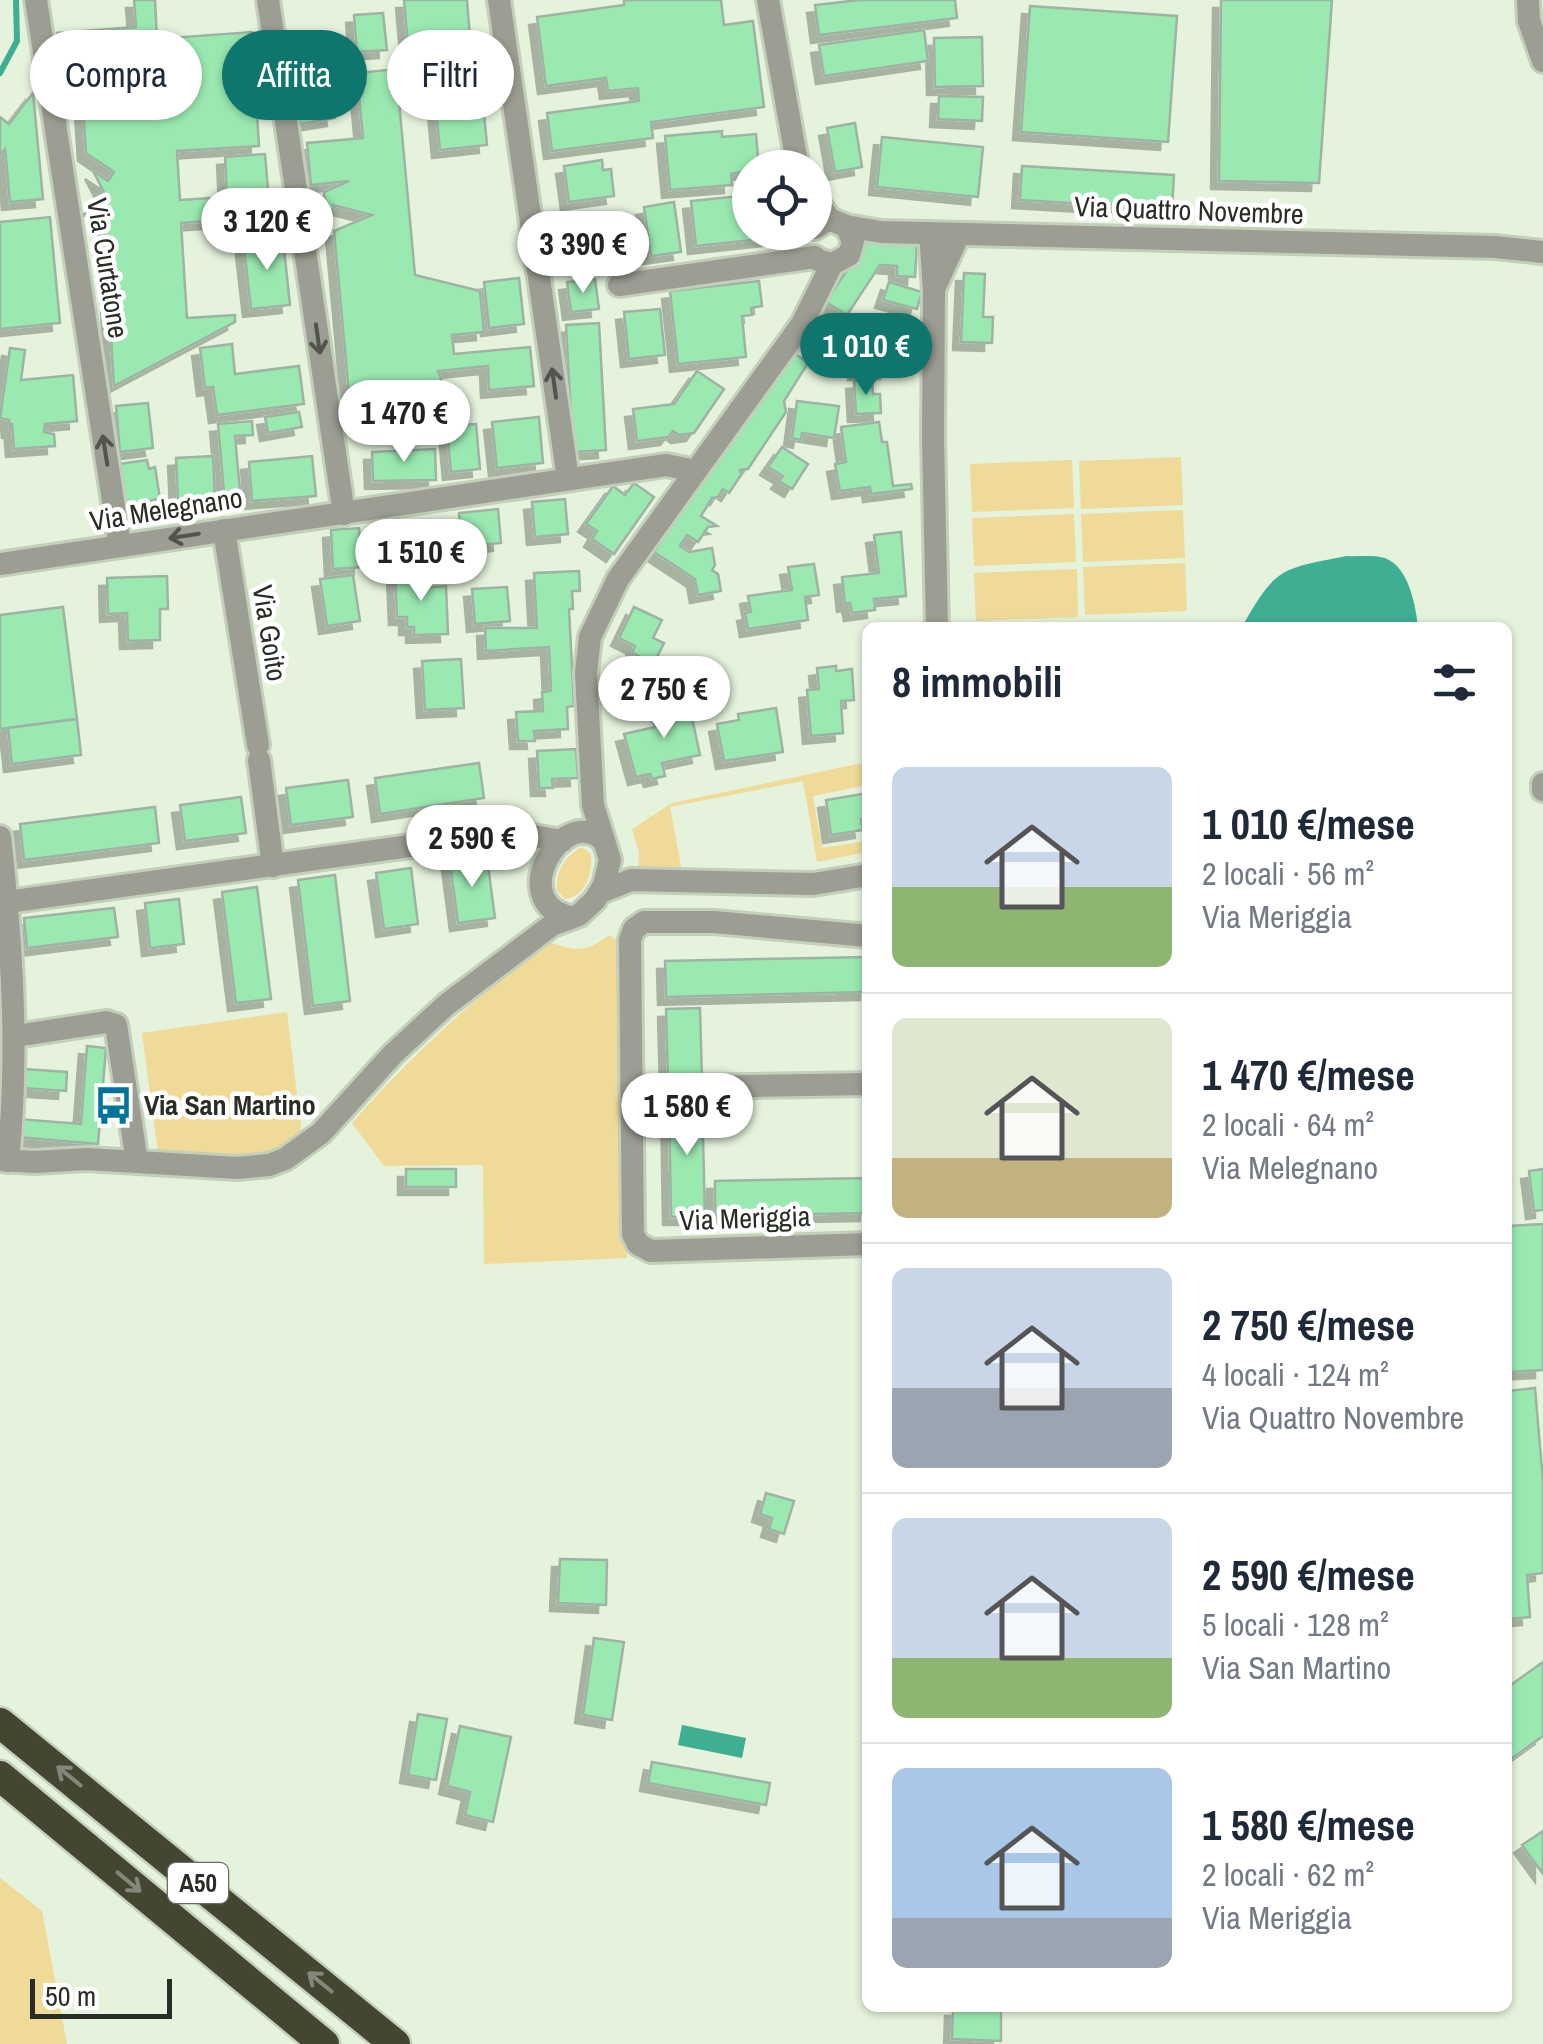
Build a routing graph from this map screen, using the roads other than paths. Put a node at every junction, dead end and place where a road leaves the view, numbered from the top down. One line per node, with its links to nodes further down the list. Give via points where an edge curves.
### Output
1 (36, 0): 22 (street, Via Curtatone, one-way to 1)
2 (268, 0): 20 (street, one-way to 20)
3 (499, 0): 19 (street, one-way to 3)
4 (768, 0): 7 (street)
5 (1528, 0): 6 (street)
6 (1543, 61)
7 (797, 150)
8 (930, 233): 9 (street, Via Quattro Novembre); 10 (street, Via Quattro Novembre); 17 (street)
9 (959, 234): 12 (street, Via Quattro Novembre); 17 (street)
10 (832, 239)
11 (1543, 243): 12 (street, Via Quattro Novembre)
12 (1495, 247): 15 (street, Via Quattro Novembre)
13 (778, 250): 16 (street, Via Quattro Novembre)
14 (823, 250): 18 (street, via 819,285 802,324)
15 (1543, 252)
16 (619, 285)
17 (934, 291): 24 (street)
18 (696, 471): 19 (street, Via Melegnano, via 666,465); 25 (street, via 618,579 590,636)
19 (568, 479): 20 (street, Via Melegnano)
20 (344, 514): 21 (street, Via Melegnano)
21 (224, 530): 22 (street, Via Melegnano, one-way to 22); 29 (street, Via Goito)
22 (120, 546): 23 (street, Via Melegnano)
23 (0, 564)
24 (938, 622)
25 (593, 805): 27 (street); 28 (street)
26 (0, 836): 34 (street)
27 (564, 843): 28 (street, via 597,835); 29 (street, via 511,832); 33 (street, via 540,885)
28 (607, 851): 31 (street); 32 (street)
29 (273, 866): 34 (street)
30 (862, 877): 31 (street, via 813,884)
31 (630, 880): 32 (street)
32 (601, 892): 35 (street)
33 (546, 905): 35 (street); 37 (street)
34 (8, 911): 38 (street)
35 (570, 917): 37 (street)
36 (862, 935): 40 (street, Via Meriggia, via 644,922 630,940)
37 (534, 938): 42 (street, via 446,1006 321,1133 285,1159 236,1168)
38 (16, 1036): 41 (street); 42 (street, via 116,1026)
39 (862, 1084): 40 (street)
40 (632, 1088): 43 (street, Via Meriggia, via 638,1244 651,1251)
41 (4, 1160): 42 (street)
42 (137, 1162)
43 (862, 1244)
44 (0, 1723): 47 (highway, A50, one-way to 44)
45 (0, 1776): 46 (highway, A50, one-way to 46)
46 (324, 2044)
47 (395, 2044)

